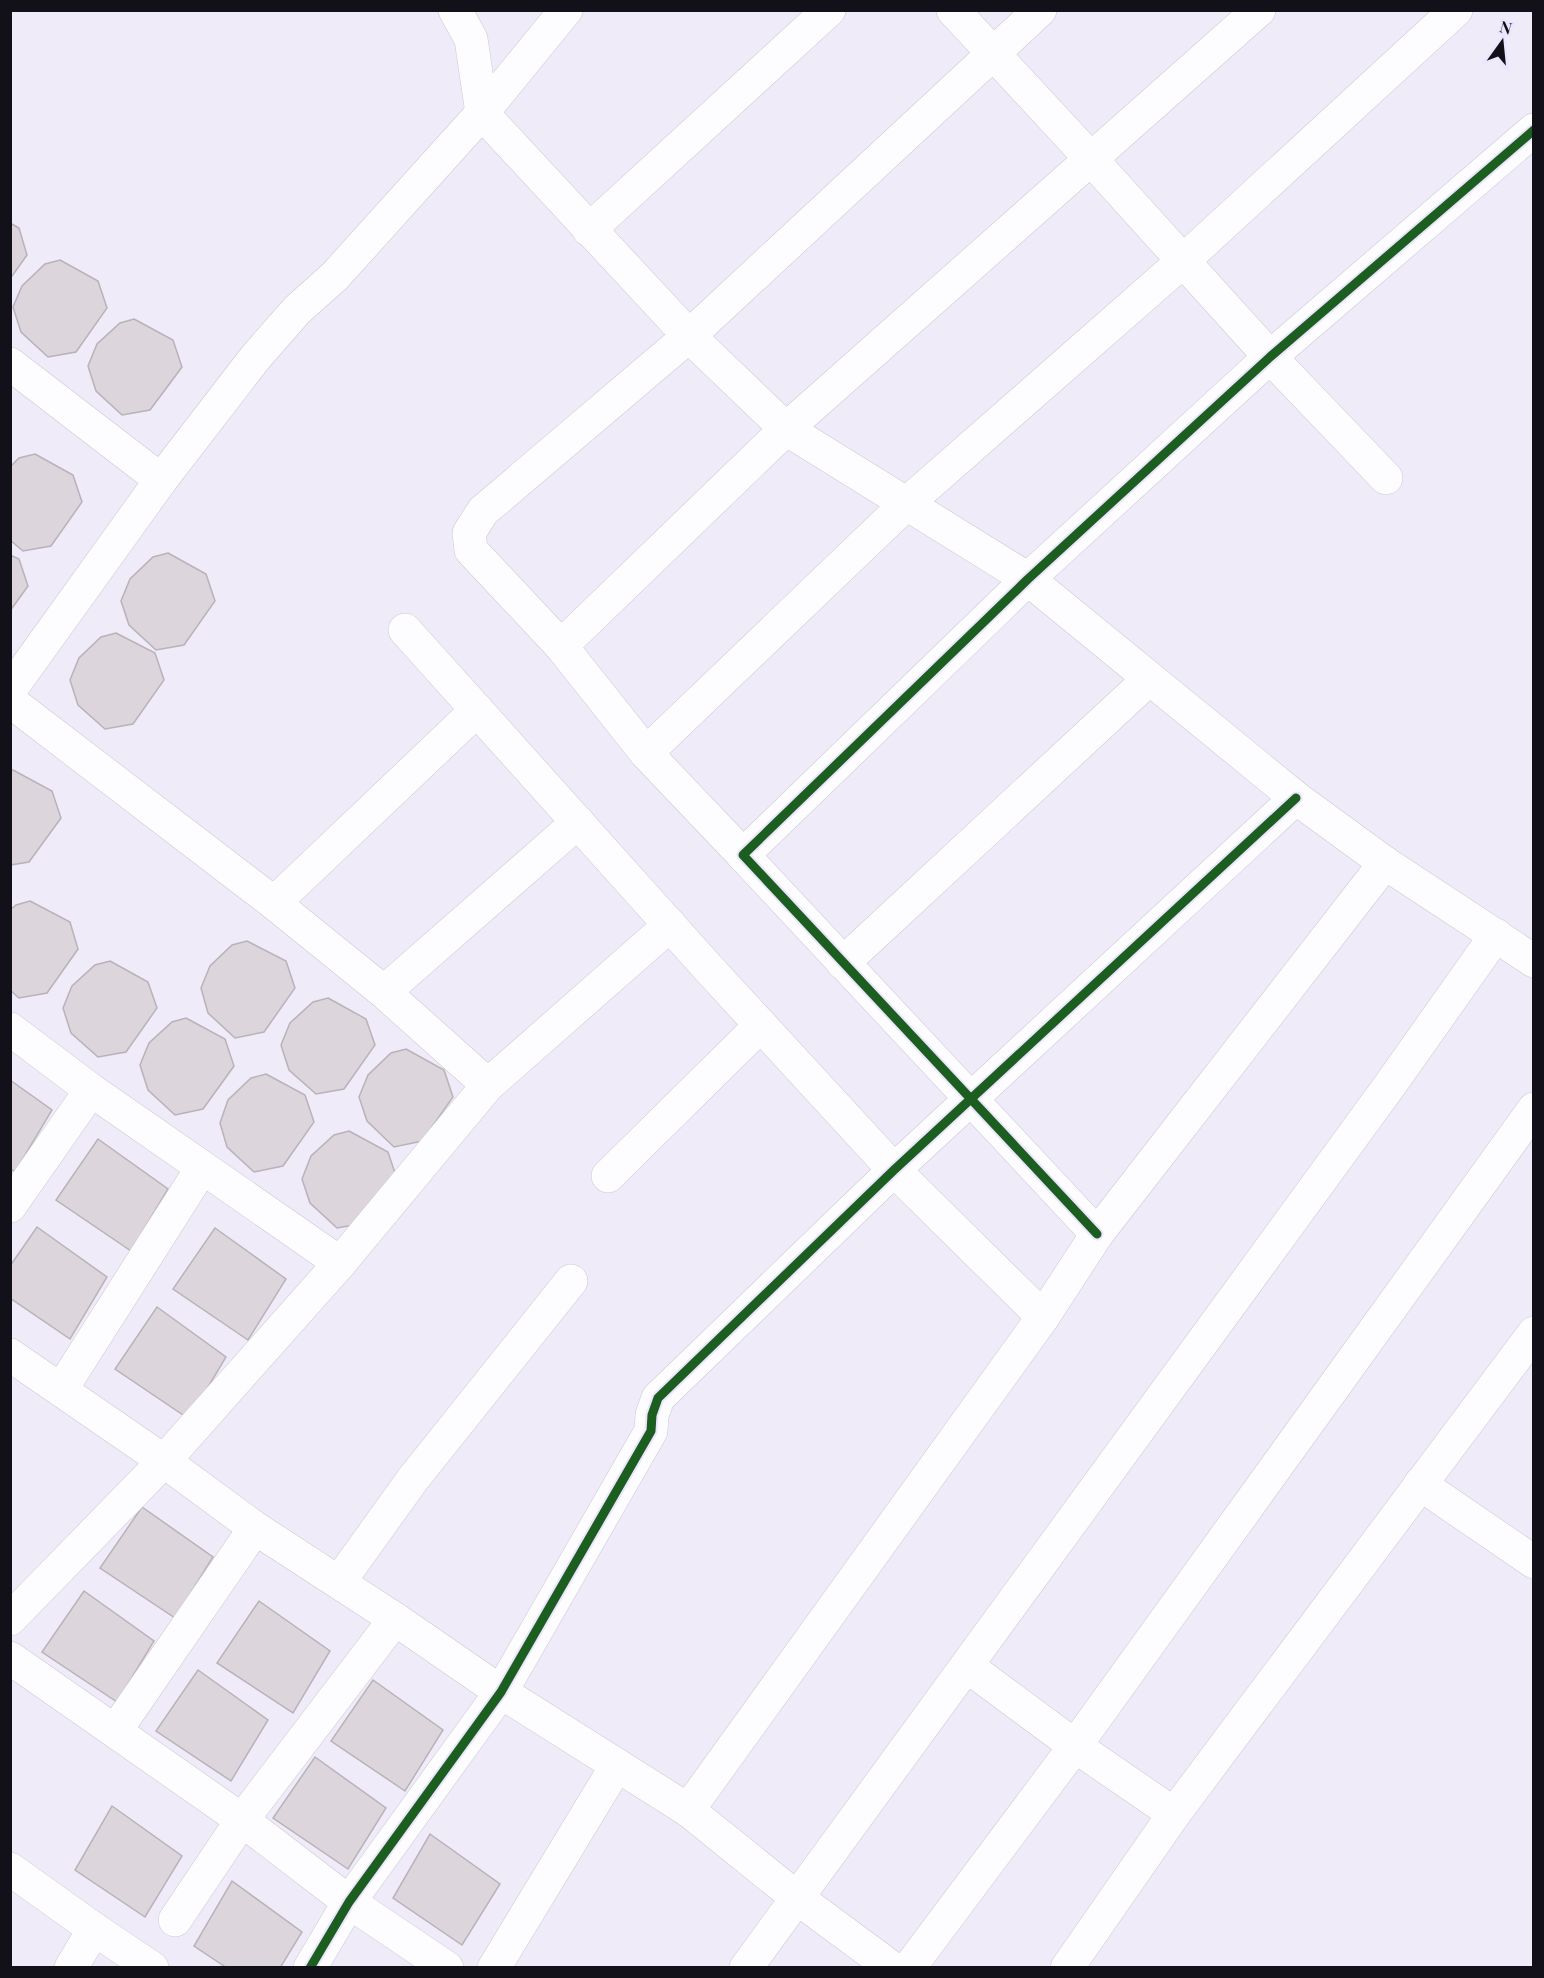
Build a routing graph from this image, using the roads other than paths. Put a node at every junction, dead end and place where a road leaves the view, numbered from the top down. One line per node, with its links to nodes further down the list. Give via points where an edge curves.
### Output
1 (455, 10): 8 (street)
2 (566, 10): 10 (street)
3 (829, 10): 13 (street)
4 (953, 10): 9 (street)
5 (1040, 10): 9 (street)
6 (1259, 10): 12 (street)
7 (1456, 10): 14 (street)
8 (477, 25): 10 (street)
9 (992, 54): 12 (street); 15 (street)
10 (483, 113): 13 (street); 20 (street, via 334,276 297,310)
11 (1533, 130): 16 (street)
12 (1091, 159): 14 (street); 18 (street)
13 (589, 230): 15 (street)
14 (1182, 262): 16 (street); 21 (street)
15 (689, 336): 18 (street); 24 (street, via 483,511 469,533 471,550)
16 (1270, 357): 19 (street); 22 (street)
17 (10, 364): 20 (street)
18 (786, 429): 21 (street); 24 (street)
19 (1386, 478)
20 (160, 480): 26 (street)
21 (905, 505): 22 (street); 29 (street)
22 (1028, 579): 25 (street); 32 (street)
23 (405, 630): 28 (street)
24 (561, 646): 29 (street)
25 (1148, 680): 30 (street); 38 (street)
26 (10, 690)
27 (10, 701): 34 (street)
28 (477, 710): 31 (street); 34 (street)
29 (646, 753): 32 (street)
30 (1296, 798): 33 (street); 44 (street)
31 (578, 822): 35 (street); 39 (street)
32 (743, 855): 38 (street)
33 (1385, 863): 36 (street); 50 (street)
34 (274, 903): 39 (street)
35 (670, 925): 40 (street); 42 (street)
36 (1496, 935): 37 (street); 65 (street)
37 (1533, 962)
38 (843, 963): 44 (street)
39 (384, 992): 42 (street)
40 (761, 1024): 47 (street); 48 (street)
41 (10, 1029): 43 (street)
42 (488, 1084): 51 (street)
43 (91, 1090): 46 (street); 49 (street)
44 (971, 1099): 47 (street); 50 (street)
45 (1533, 1109): 68 (street)
46 (202, 1168): 51 (street); 56 (street)
47 (894, 1170): 53 (street); 66 (street, via 658,1398 651,1431)
48 (608, 1176)
49 (10, 1206)
50 (1097, 1234): 53 (street)
51 (340, 1263): 57 (street)
52 (571, 1281): 61 (street, via 413,1479)
53 (1043, 1317): 70 (street)
54 (1533, 1333): 58 (street)
55 (10, 1355): 56 (street)
56 (61, 1390): 57 (street)
57 (164, 1461): 59 (street); 62 (street)
58 (1420, 1484): 60 (street); 71 (street)
59 (255, 1528): 61 (street); 67 (street)
60 (1533, 1561)
61 (339, 1582): 63 (street)
62 (10, 1619)
63 (395, 1619): 66 (street); 72 (street)
64 (10, 1658): 67 (street)
65 (967, 1666): 68 (street); 74 (street)
66 (501, 1692): 69 (street); 75 (street)
67 (116, 1730): 72 (street)
68 (1075, 1746): 71 (street); 85 (street)
69 (617, 1765): 70 (street); 82 (street)
70 (688, 1810): 74 (street)
71 (1174, 1814): 86 (street)
72 (242, 1820): 75 (street); 76 (street)
73 (10, 1869): 77 (street)
74 (796, 1897): 83 (street); 84 (street)
75 (349, 1902): 80 (street); 81 (street)
76 (175, 1920)
77 (94, 1929): 78 (street); 79 (street)
78 (71, 1968)
79 (152, 1968)
80 (310, 1968)
81 (447, 1968)
82 (494, 1968)
83 (746, 1968)
84 (892, 1968)
85 (909, 1968)
86 (1067, 1968)

